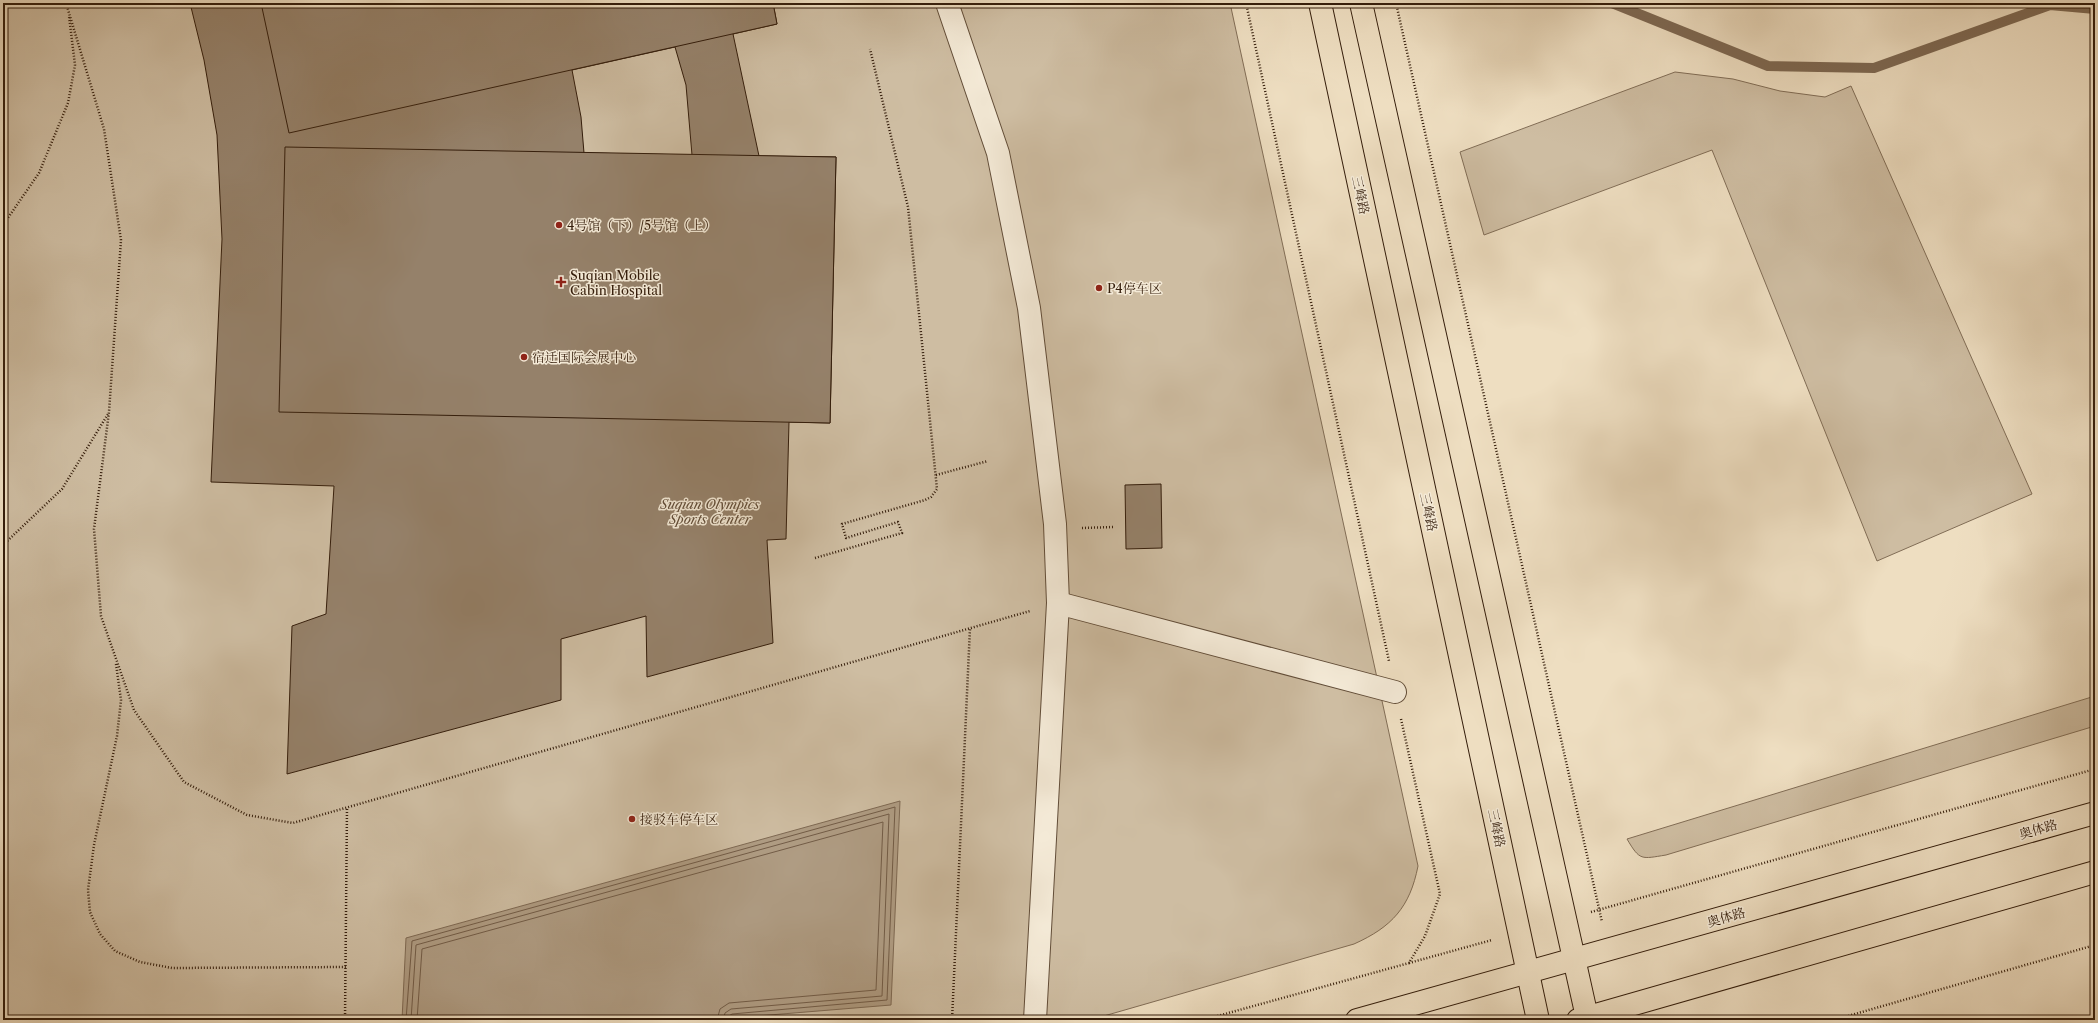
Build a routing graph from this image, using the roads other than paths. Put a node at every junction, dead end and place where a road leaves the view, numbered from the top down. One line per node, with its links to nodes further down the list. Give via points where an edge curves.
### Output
1 (947, 3): 4 (lane, via 998,153 1029,308 1055,524)
2 (1320, 3): 9 (main road, 三峰路)
3 (1361, 3): 8 (main road)
4 (1058, 603): 5 (lane); 11 (lane)
5 (1396, 692)
6 (2095, 813): 8 (main road, 奥体路)
7 (2095, 872): 10 (main road)
8 (1574, 960): 9 (main road, 奥体路); 10 (main road)
9 (1528, 973): 12 (main road, 奥体路); 13 (main road, 三峰路)
10 (1583, 1019)
11 (1035, 1020)
12 (1357, 1020)
13 (1538, 1020)

